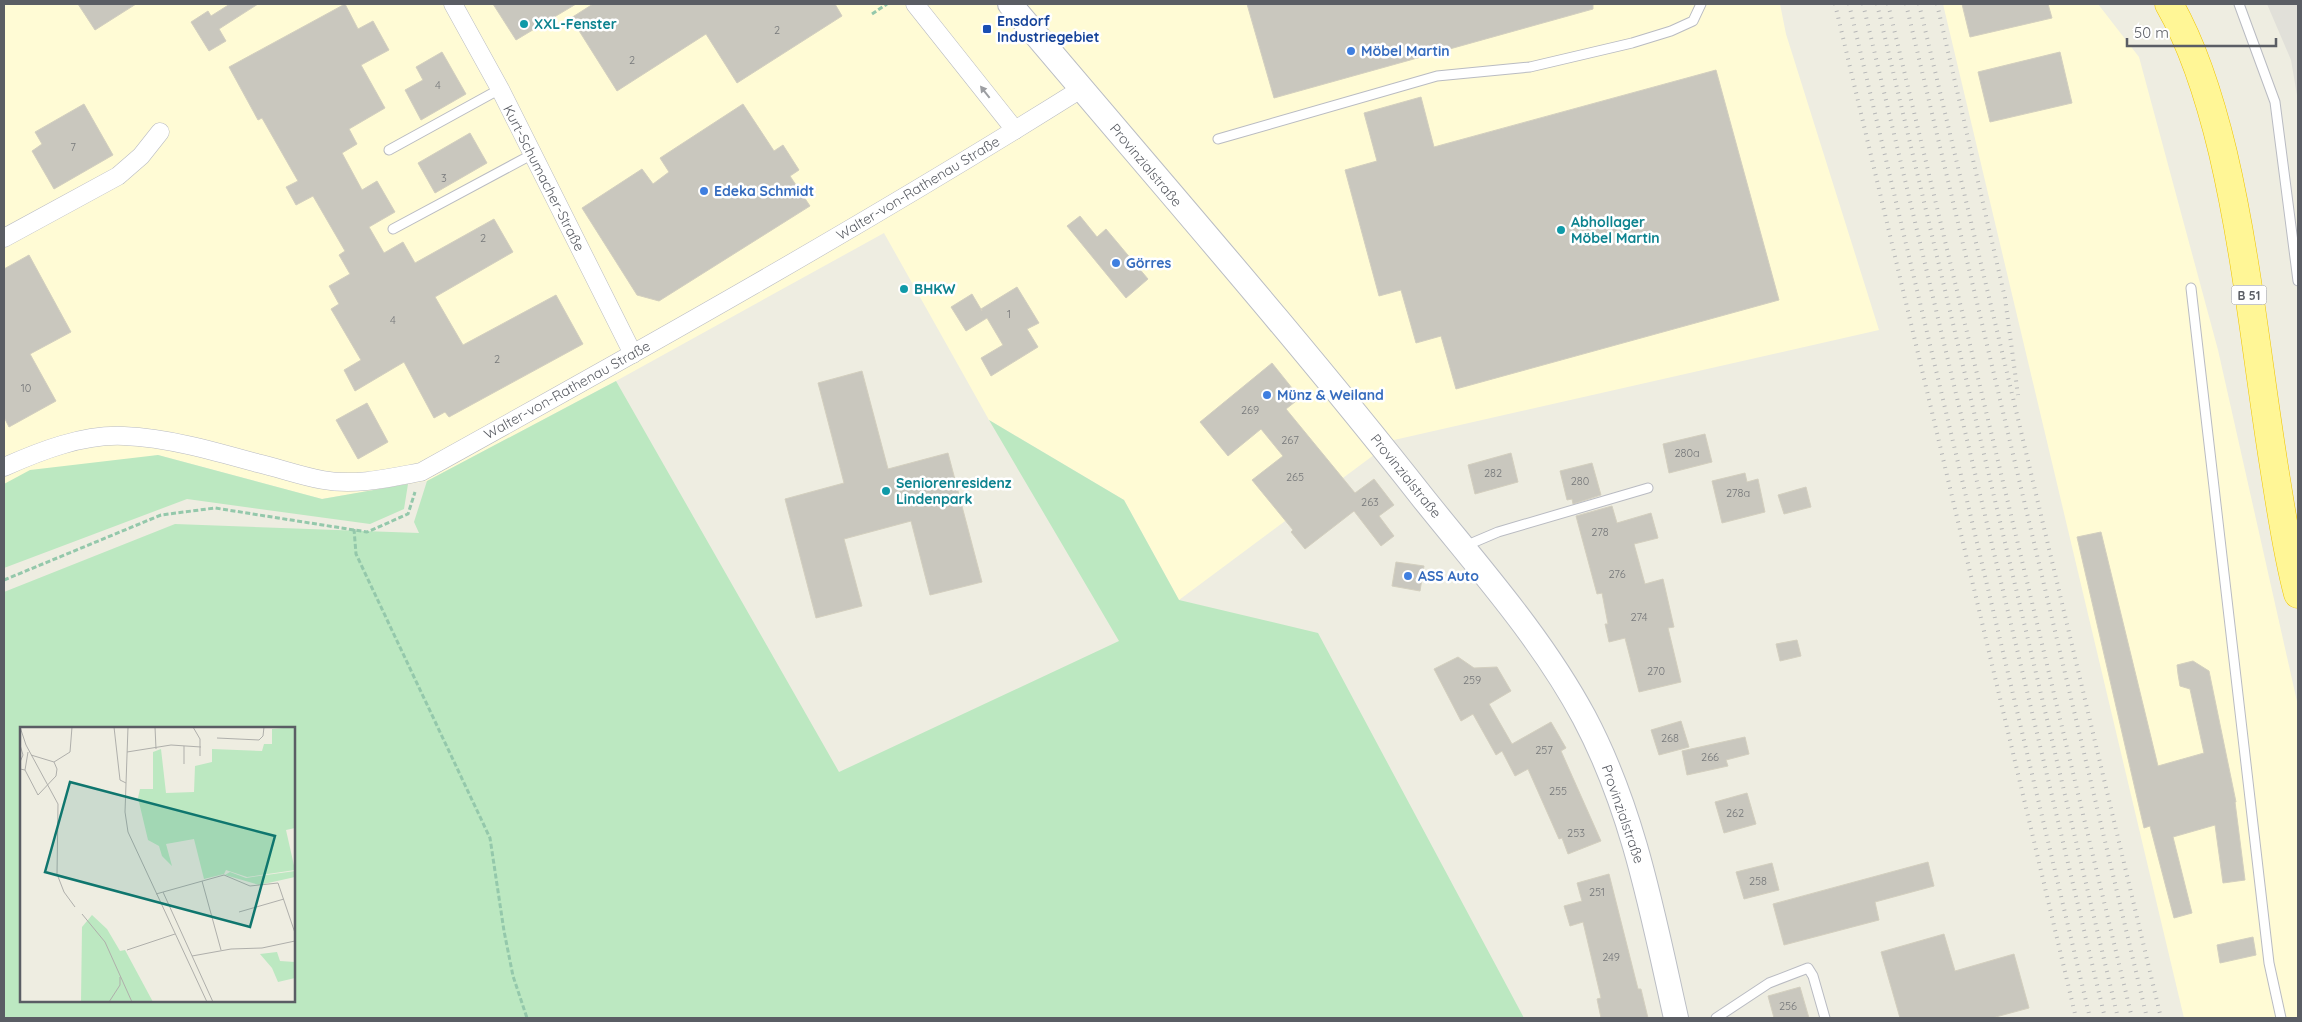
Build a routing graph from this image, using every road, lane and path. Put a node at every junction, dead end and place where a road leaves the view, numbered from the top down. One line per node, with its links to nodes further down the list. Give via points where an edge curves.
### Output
1 (453, 4): 9 (street, Kurt-Schumacher-Straße)
2 (887, 4): 8 (path)
3 (916, 4): 11 (street, one-way to 3)
4 (1010, 4): 10 (main road, Provinzialstraße)
5 (1701, 4): 13 (lane, via 1693,21 1632,43 1530,67 1437,76)
6 (2169, 4): 27 (highway, B 51, via 2198,70 2216,124 2236,209 2283,524)
7 (2239, 4): 18 (lane, via 2275,102)
8 (872, 14)
9 (500, 89): 14 (lane); 15 (street, Kurt-Schumacher-Straße)
10 (1081, 89): 11 (street, Walter-von-Rathenau Straße); 25 (main road, Provinzialstraße, via 1385,449)
11 (1015, 130): 20 (street, Walter-von-Rathenau Straße)
12 (160, 132): 17 (street, via 141,156 118,176)
13 (1218, 139)
14 (389, 150)
15 (531, 154): 16 (lane); 20 (street, Kurt-Schumacher-Straße)
16 (393, 229)
17 (4, 238)
18 (2298, 281)
19 (2191, 288): 32 (lane, via 2269,963)
20 (634, 354): 22 (street, Walter-von-Rathenau Straße)
21 (4, 468): 22 (street, Walter-von-Rathenau Straße, via 34,453 85,440 122,436 203,448 324,480 355,482)
22 (421, 472): 24 (path, via 408,514 367,532)
23 (1648, 488): 25 (lane, via 1498,532)
24 (354, 530): 26 (path, via 215,508 170,514); 28 (path, via 356,554 490,838 509,958)
25 (1463, 548): 29 (main road, Provinzialstraße, via 1551,661 1611,773 1638,857)
26 (4, 580)
27 (2298, 594)
28 (527, 1018)
29 (1676, 1018)
30 (1716, 1018): 31 (lane, via 1769,983 1808,968)
31 (1824, 1018)
32 (2281, 1018)

